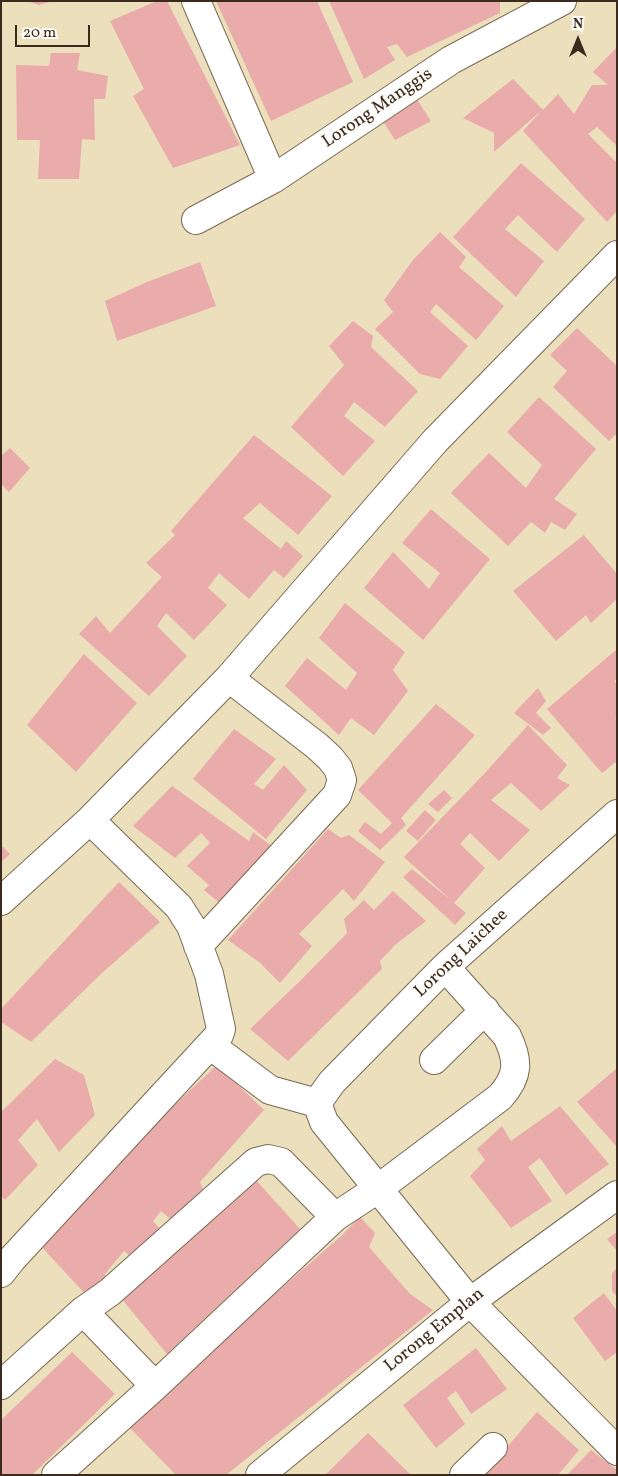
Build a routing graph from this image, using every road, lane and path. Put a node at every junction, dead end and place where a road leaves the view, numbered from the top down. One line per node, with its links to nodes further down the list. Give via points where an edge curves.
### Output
1 (196, 1): 3 (street)
2 (562, 1): 3 (street, Lorong Manggis, via 452,60)
3 (273, 180): 4 (street, Lorong Manggis)
4 (196, 220)
5 (617, 254): 6 (street, via 435,441)
6 (229, 678): 8 (street); 10 (street, via 317,746 338,768 342,780 337,795)
7 (617, 814): 11 (street, Lorong Laichee)
8 (90, 820): 9 (street); 10 (street, via 179,907)
9 (1, 901)
10 (198, 946): 13 (street, via 221,1022 219,1035)
11 (445, 967): 12 (street); 15 (street, Lorong Laichee, via 332,1082)
12 (485, 1010): 14 (street); 16 (street, via 507,1036 514,1050 515,1068 510,1085 500,1097)
13 (210, 1045): 15 (street, via 270,1090); 19 (street)
14 (434, 1060)
15 (317, 1103): 16 (street, via 324,1122)
16 (379, 1188): 18 (street); 20 (street)
17 (617, 1195): 20 (street, Lorong Emplan)
18 (335, 1217): 21 (street, via 281,1162 268,1159 256,1162 110,1292); 23 (street)
19 (1, 1273)
20 (470, 1302): 25 (street); 27 (street, Lorong Emplan)
21 (83, 1311): 22 (street); 23 (street)
22 (3, 1380)
23 (155, 1386): 26 (street)
24 (492, 1447): 28 (street)
25 (617, 1452)
26 (56, 1475)
27 (260, 1475)
28 (464, 1475)

